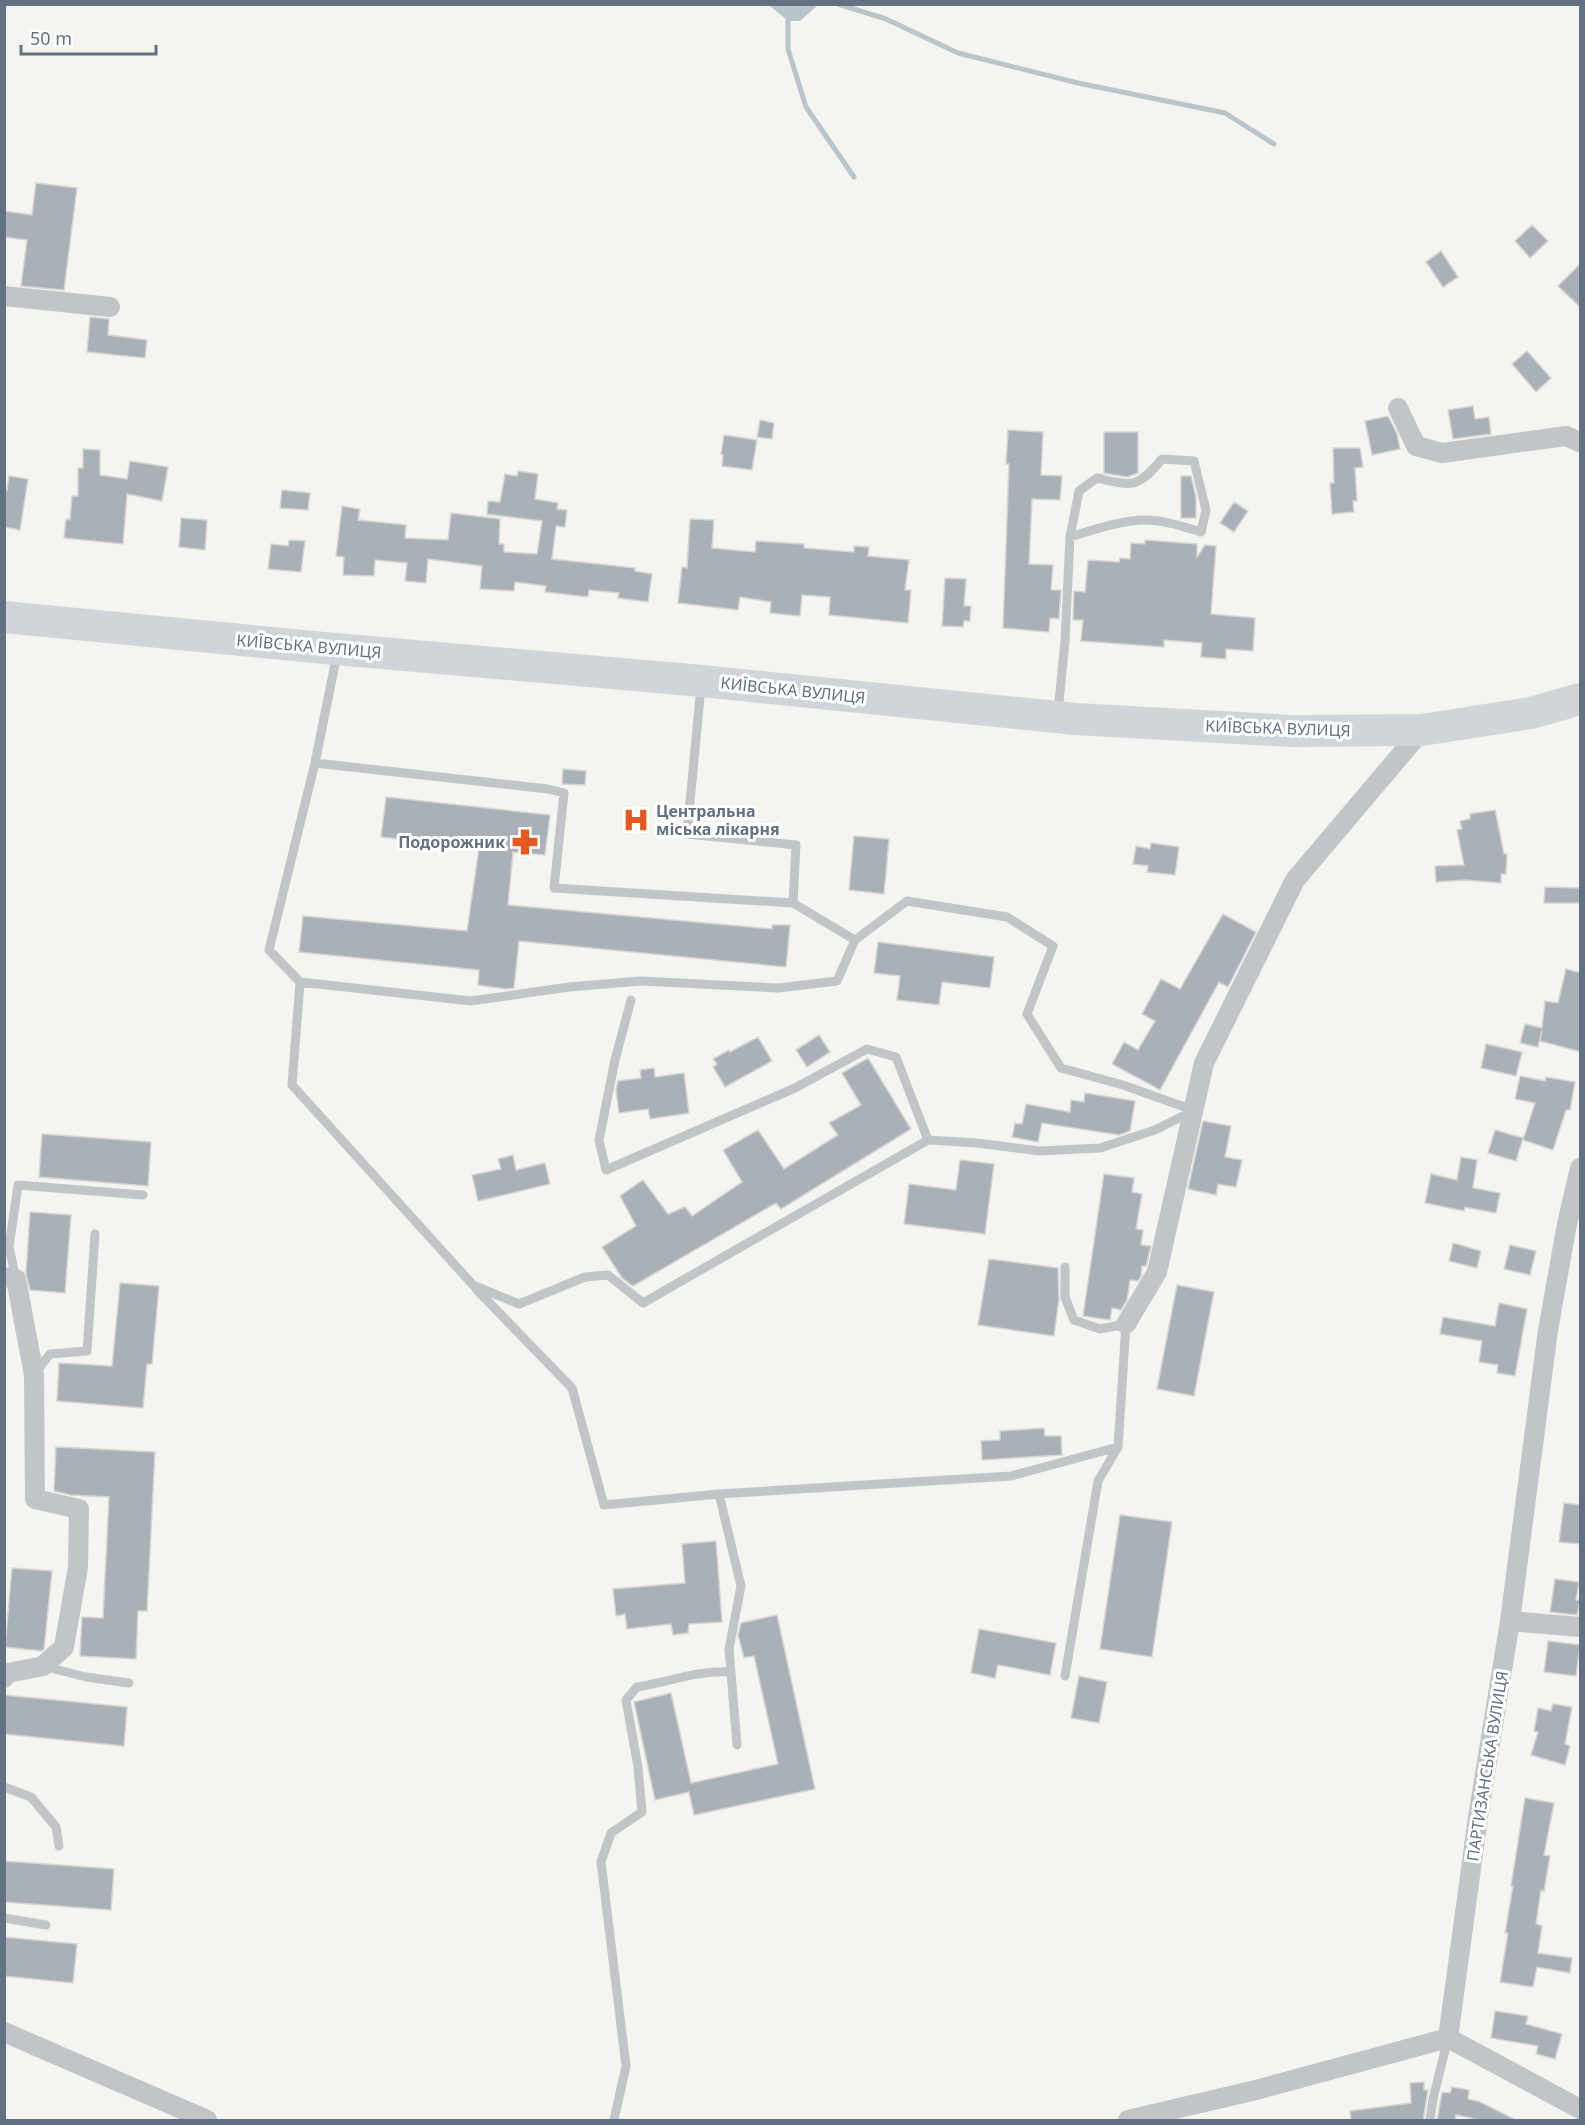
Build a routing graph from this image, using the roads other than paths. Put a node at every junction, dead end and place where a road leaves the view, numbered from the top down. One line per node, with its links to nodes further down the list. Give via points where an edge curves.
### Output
1 (4, 297): 2 (street)
2 (110, 307)
3 (1398, 408): 4 (street, via 1416,446 1442,453 1566,436)
4 (1581, 442)
5 (1070, 537): 5 (lane, via 1078,491 1097,478 1128,485 1147,477 1162,459 1194,462 1206,510 1201,532 1145,520); 10 (lane)
6 (4, 616): 7 (main road, КИЇВСЬКА ВУЛИЦЯ)
7 (338, 649): 8 (main road, КИЇВСЬКА ВУЛИЦЯ); 12 (lane)
8 (702, 681): 10 (main road, КИЇВСЬКА ВУЛИЦЯ); 13 (lane, via 687,834 796,845)
9 (1581, 699): 11 (main road, КИЇВСЬКА ВУЛИЦЯ, via 1530,713)
10 (1057, 717): 11 (main road, КИЇВСЬКА ВУЛИЦЯ, via 1292,731)
11 (1422, 730): 17 (street, via 1295,880 1204,1063)
12 (315, 763): 13 (lane, via 564,793 554,888); 15 (lane, via 269,950)
13 (793, 903): 14 (lane)
14 (855, 940): 15 (lane, via 837,981 778,988 641,981 471,1001); 17 (lane, via 907,901 1007,917 1053,946 1027,1014 1061,1068)
15 (300, 982): 24 (lane, via 292,1085)
16 (631, 1000): 18 (lane, via 599,1140 606,1170 795,1088 867,1049 896,1057)
17 (1193, 1110): 18 (lane, via 1155,1130 1100,1148 1040,1151); 25 (street, via 1156,1272)
18 (928, 1140): 24 (lane, via 643,1304 608,1275 585,1277 519,1304)
19 (1581, 1168): 29 (street, ПАРТИЗАНСЬКА ВУЛИЦЯ, via 1548,1330)
20 (143, 1195): 23 (lane, via 18,1185 9,1247)
21 (95, 1234): 26 (lane, via 87,1351 50,1354)
22 (1065, 1267): 25 (lane, via 1065,1297 1074,1320 1100,1329)
23 (10, 1278): 26 (street)
24 (473, 1285): 28 (lane, via 572,1388 604,1505)
25 (1126, 1324): 27 (lane)
26 (34, 1375): 31 (street, via 35,1499 79,1509 78,1567 64,1647)
27 (1118, 1447): 28 (lane, via 1011,1476); 33 (lane, via 1098,1481)
28 (718, 1494): 32 (lane, via 741,1586 729,1649)
29 (1510, 1621): 30 (street); 42 (street, ПАРТИЗАНСЬКА ВУЛИЦЯ)
30 (1581, 1627)
31 (43, 1666): 34 (street, via 8,1673); 35 (lane)
32 (731, 1672): 36 (lane); 45 (lane, via 713,1671 637,1687 626,1700 642,1812 611,1833 601,1862 627,2066)
33 (1065, 1676)
34 (4, 1678)
35 (129, 1683)
36 (737, 1745)
37 (4, 1786): 38 (lane, via 32,1797 56,1827)
38 (59, 1846)
39 (4, 1918): 40 (lane)
40 (46, 1925)
41 (4, 2032): 44 (street)
42 (1448, 2038): 43 (street); 46 (street); 47 (lane)
43 (1581, 2109)
44 (207, 2121)
45 (614, 2121)
46 (1128, 2121)
47 (1430, 2121)

